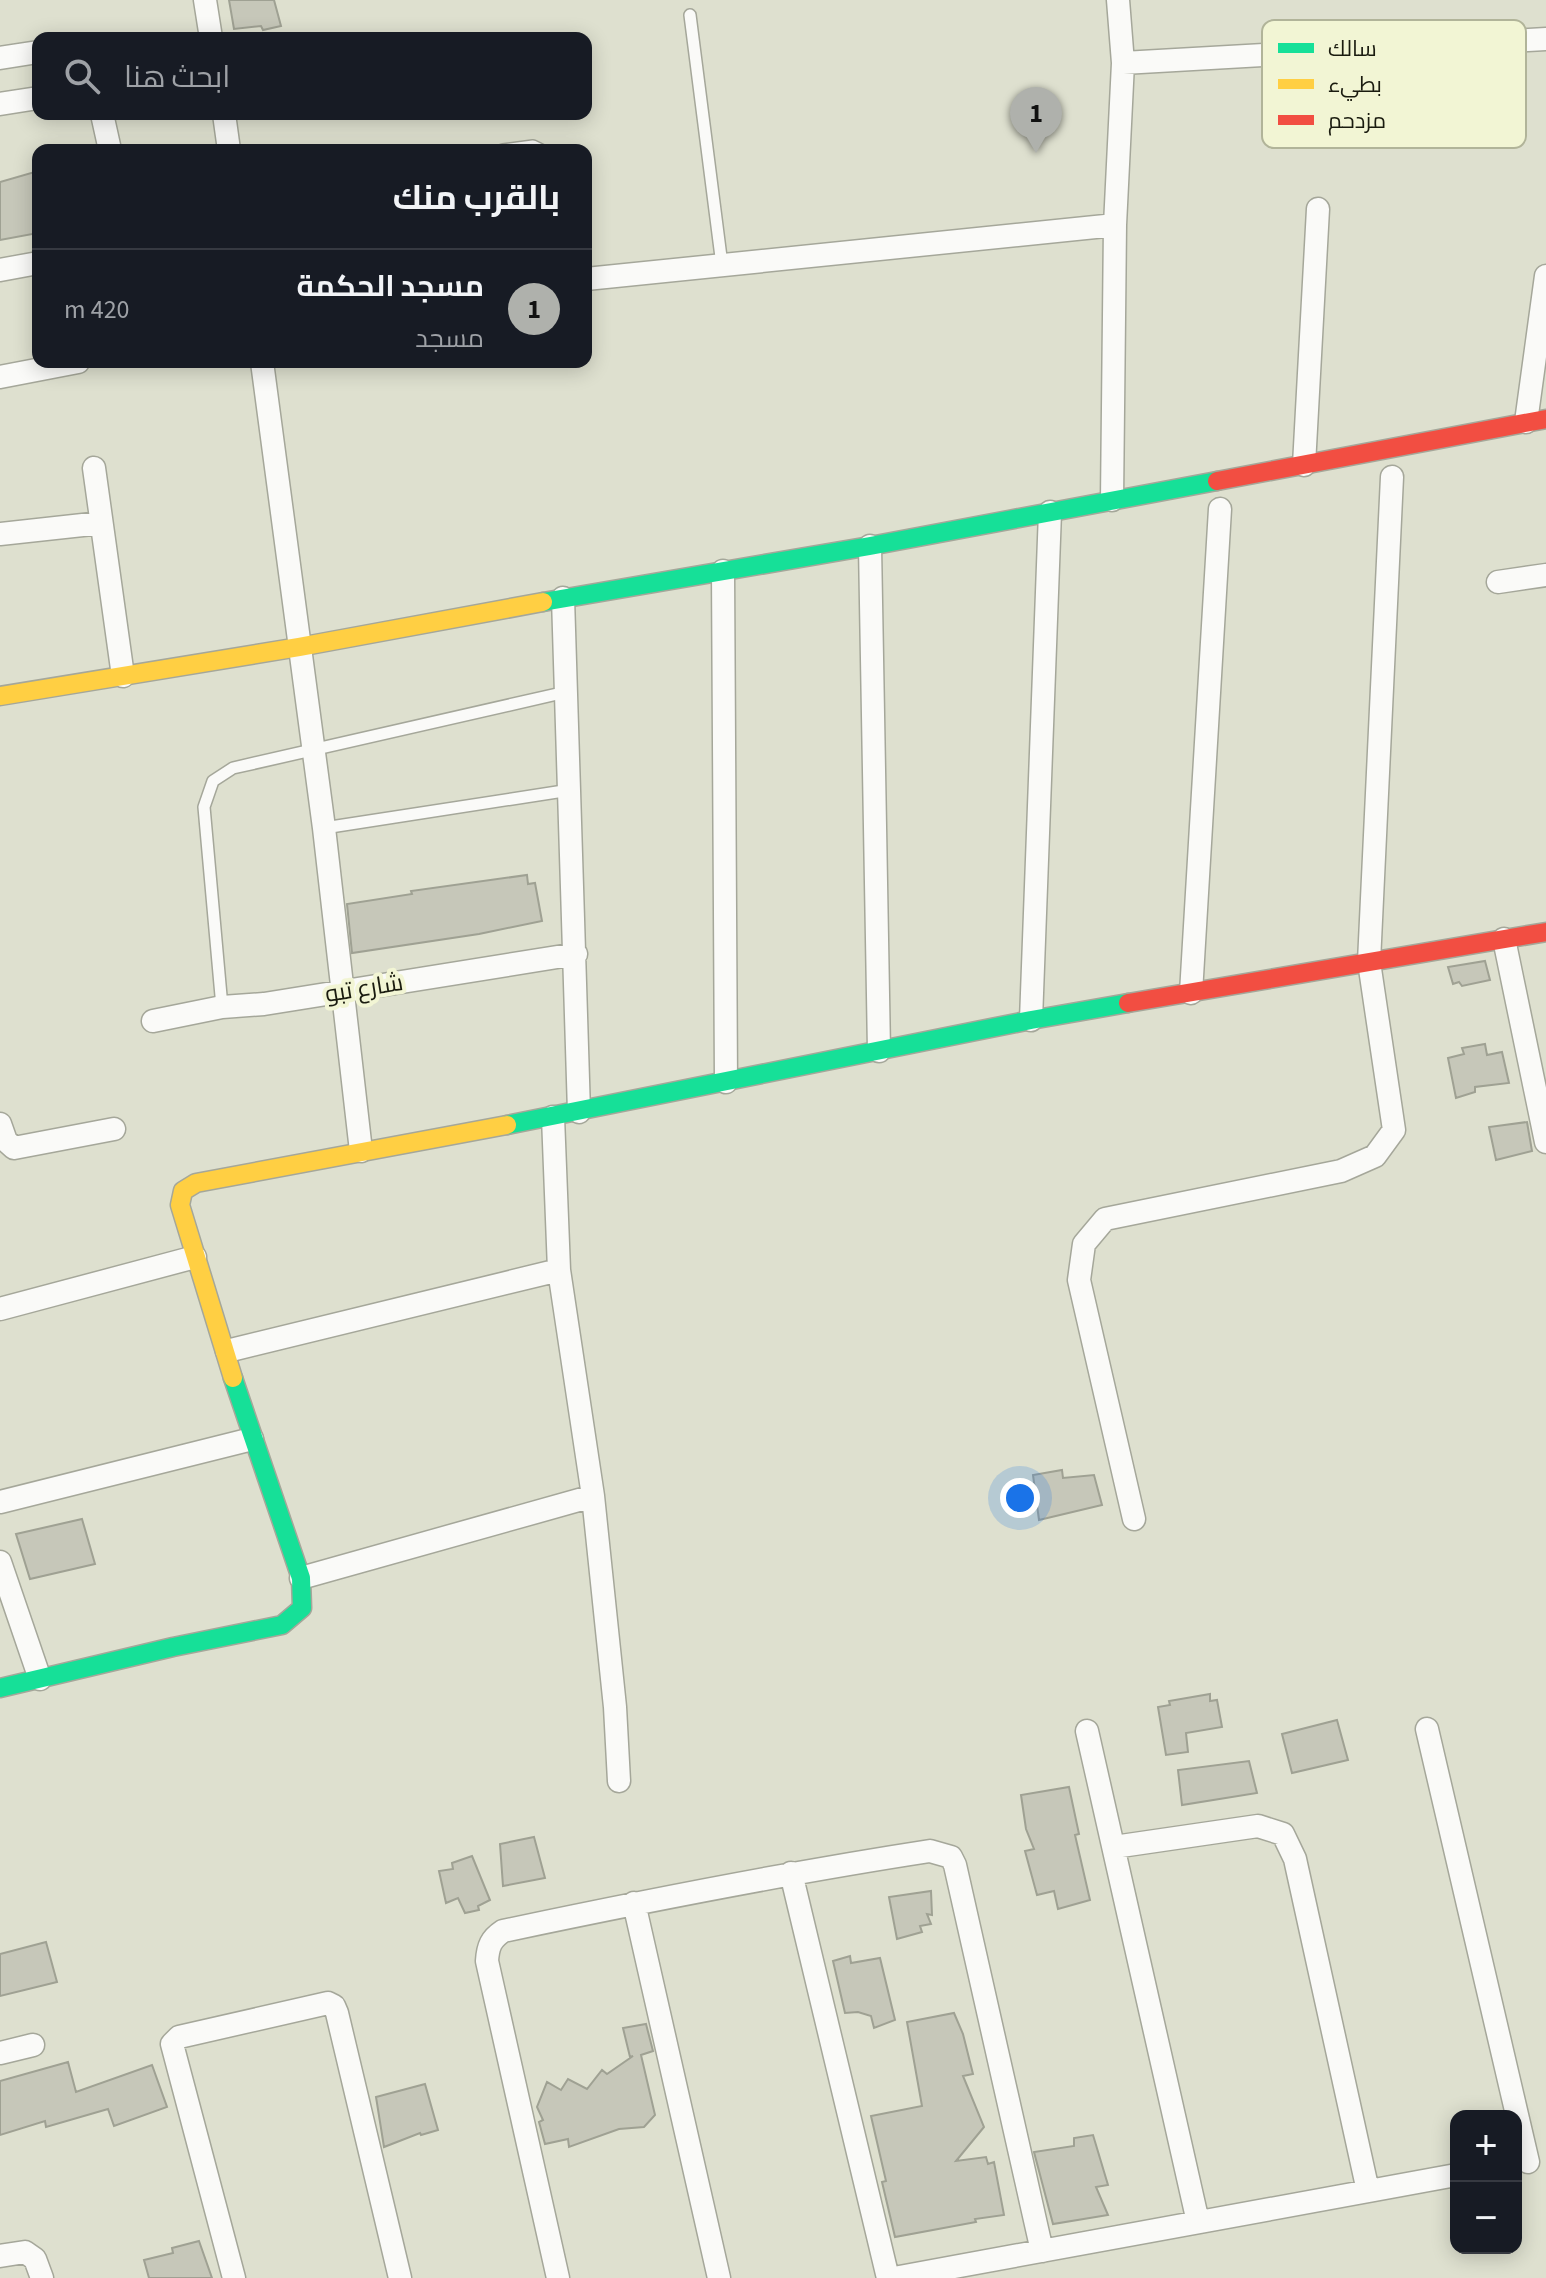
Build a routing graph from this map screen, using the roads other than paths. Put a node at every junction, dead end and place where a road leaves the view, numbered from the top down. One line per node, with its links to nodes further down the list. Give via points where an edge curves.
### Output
1 (205, 0): 4 (street)
2 (1118, 0): 10 (street)
3 (690, 15): 20 (lane)
4 (210, 32)
5 (1546, 39): 6 (street)
6 (1526, 40)
7 (32, 53): 9 (street)
8 (1262, 55): 10 (street)
9 (0, 58)
10 (1123, 63): 18 (street)
11 (32, 99): 12 (street)
12 (0, 104)
13 (103, 120): 15 (street)
14 (225, 120): 16 (street)
15 (109, 144)
16 (228, 144)
17 (1318, 209): 28 (street)
18 (1115, 225): 20 (street); 31 (street)
19 (32, 264): 21 (street)
20 (722, 265): 23 (street)
21 (0, 270)
22 (1546, 276): 27 (street)
23 (592, 278)
24 (47, 368): 26 (street)
25 (263, 368): 41 (street)
26 (0, 377)
27 (1536, 420): 28 (street)
28 (1304, 465): 31 (street)
29 (94, 468): 34 (street)
30 (1392, 477): 51 (street)
31 (1112, 500): 33 (street)
32 (1220, 509): 53 (street)
33 (1050, 512): 36 (street); 55 (street)
34 (101, 523): 35 (street); 42 (street)
35 (0, 534)
36 (870, 546): 37 (street); 57 (street)
37 (723, 571): 40 (street); 59 (street)
38 (1546, 575): 39 (street)
39 (1498, 582)
40 (563, 598): 41 (street); 43 (street)
41 (299, 647): 42 (street); 45 (street)
42 (123, 676): 44 (street)
43 (566, 692): 45 (lane); 46 (street)
44 (0, 696)
45 (313, 749): 47 (street); 54 (lane, via 233,768 213,781 204,807)
46 (570, 790): 47 (lane); 50 (street)
47 (324, 828): 52 (street)
48 (1546, 932): 49 (street)
49 (1504, 939): 51 (street); 58 (street)
50 (576, 954): 52 (street, شارع تبو); 60 (street)
51 (1369, 962): 53 (street); 73 (street, via 1394,1130 1375,1156 1341,1171 1105,1219 1084,1244 1079,1280)
52 (344, 992): 54 (street, شارع تبو); 65 (street)
53 (1191, 993): 55 (street)
54 (222, 1007): 56 (street, شارع تبو)
55 (1031, 1020): 57 (street)
56 (153, 1021)
57 (879, 1051): 59 (street)
58 (1537, 1051): 64 (street)
59 (726, 1082): 60 (street)
60 (579, 1112): 61 (street)
61 (553, 1117): 65 (street); 67 (street)
62 (0, 1124): 63 (street, via 14,1148)
63 (114, 1129)
64 (1546, 1142)
65 (361, 1151): 66 (street, via 196,1183 183,1191 180,1205)
66 (195, 1257): 68 (street); 69 (street)
67 (559, 1270): 69 (street); 71 (street)
68 (0, 1309)
69 (227, 1351): 70 (street)
70 (252, 1439): 72 (street); 75 (street)
71 (593, 1496): 75 (street); 80 (street)
72 (0, 1502)
73 (1134, 1519)
74 (0, 1562): 76 (street)
75 (301, 1578): 76 (street, via 302,1608 282,1625)
76 (40, 1679): 77 (street)
77 (0, 1688)
78 (1427, 1729): 86 (street)
79 (1087, 1731): 81 (street)
80 (619, 1781)
81 (1114, 1847): 88 (street, via 1258,1826 1283,1834 1295,1859); 89 (street)
82 (791, 1873): 83 (street); 90 (street, via 930,1851 951,1857); 97 (street)
83 (634, 1903): 95 (street, via 503,1931 488,1948); 96 (street)
84 (33, 2045): 85 (street)
85 (0, 2053)
86 (1530, 2162)
87 (1450, 2176): 88 (street)
88 (1368, 2191): 89 (street)
89 (1198, 2222): 90 (street)
90 (1042, 2251): 97 (street)
91 (0, 2256): 92 (street, via 25,2252 35,2259)
92 (42, 2278)
93 (234, 2278): 94 (street, via 172,2044 179,2037 328,2003 337,2013)
94 (400, 2278)
95 (558, 2278)
96 (719, 2278)
97 (891, 2278)

